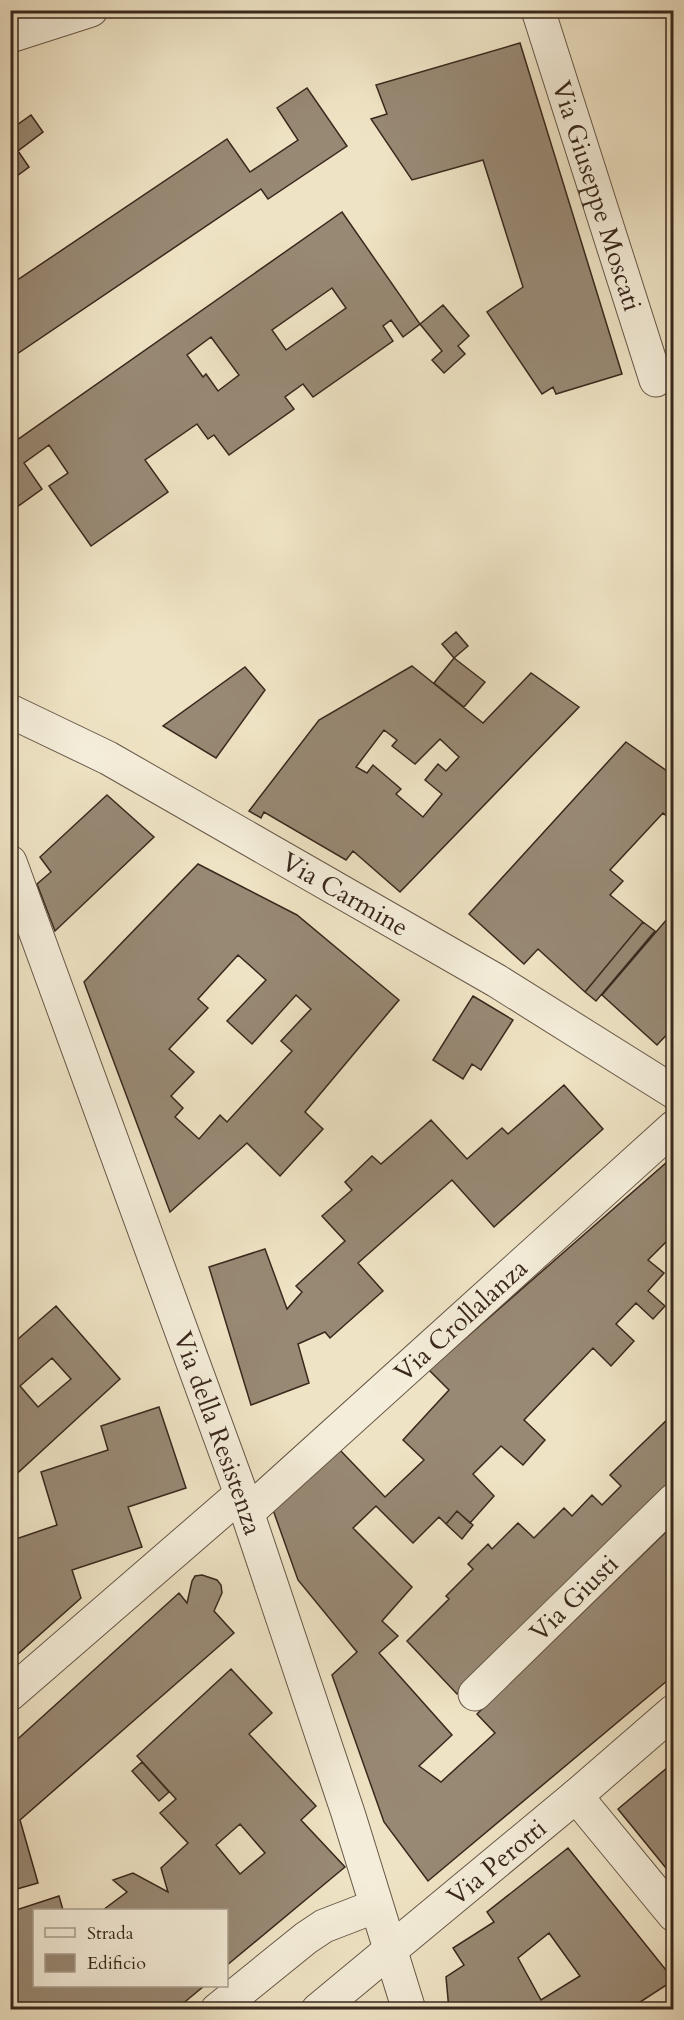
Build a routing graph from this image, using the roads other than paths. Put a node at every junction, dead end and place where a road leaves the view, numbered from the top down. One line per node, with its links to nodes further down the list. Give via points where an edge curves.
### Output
1 (91, 10): 3 (street)
2 (538, 10): 4 (street, Via Giuseppe Moscati)
3 (10, 36)
4 (656, 380)
5 (10, 711): 7 (street, Via Carmine, via 108,758)
6 (10, 862): 10 (street, Via della Resistenza)
7 (668, 1079)
8 (674, 1127): 10 (street, Via Crollalanza)
9 (674, 1500): 12 (street, Via Giusti)
10 (244, 1503): 11 (street, Via Crollalanza); 15 (street, Via della Resistenza)
11 (10, 1694)
12 (475, 1694)
13 (674, 1711): 14 (street, Via Perotti)
14 (576, 1796): 16 (street); 17 (street, Via Perotti)
15 (376, 1906): 17 (street, Via della Resistenza); 18 (street, via 324,1926)
16 (674, 1915)
17 (389, 1950): 19 (street, Via Perotti); 20 (street, Via della Resistenza)
18 (217, 2010)
19 (318, 2010)
20 (409, 2010)

